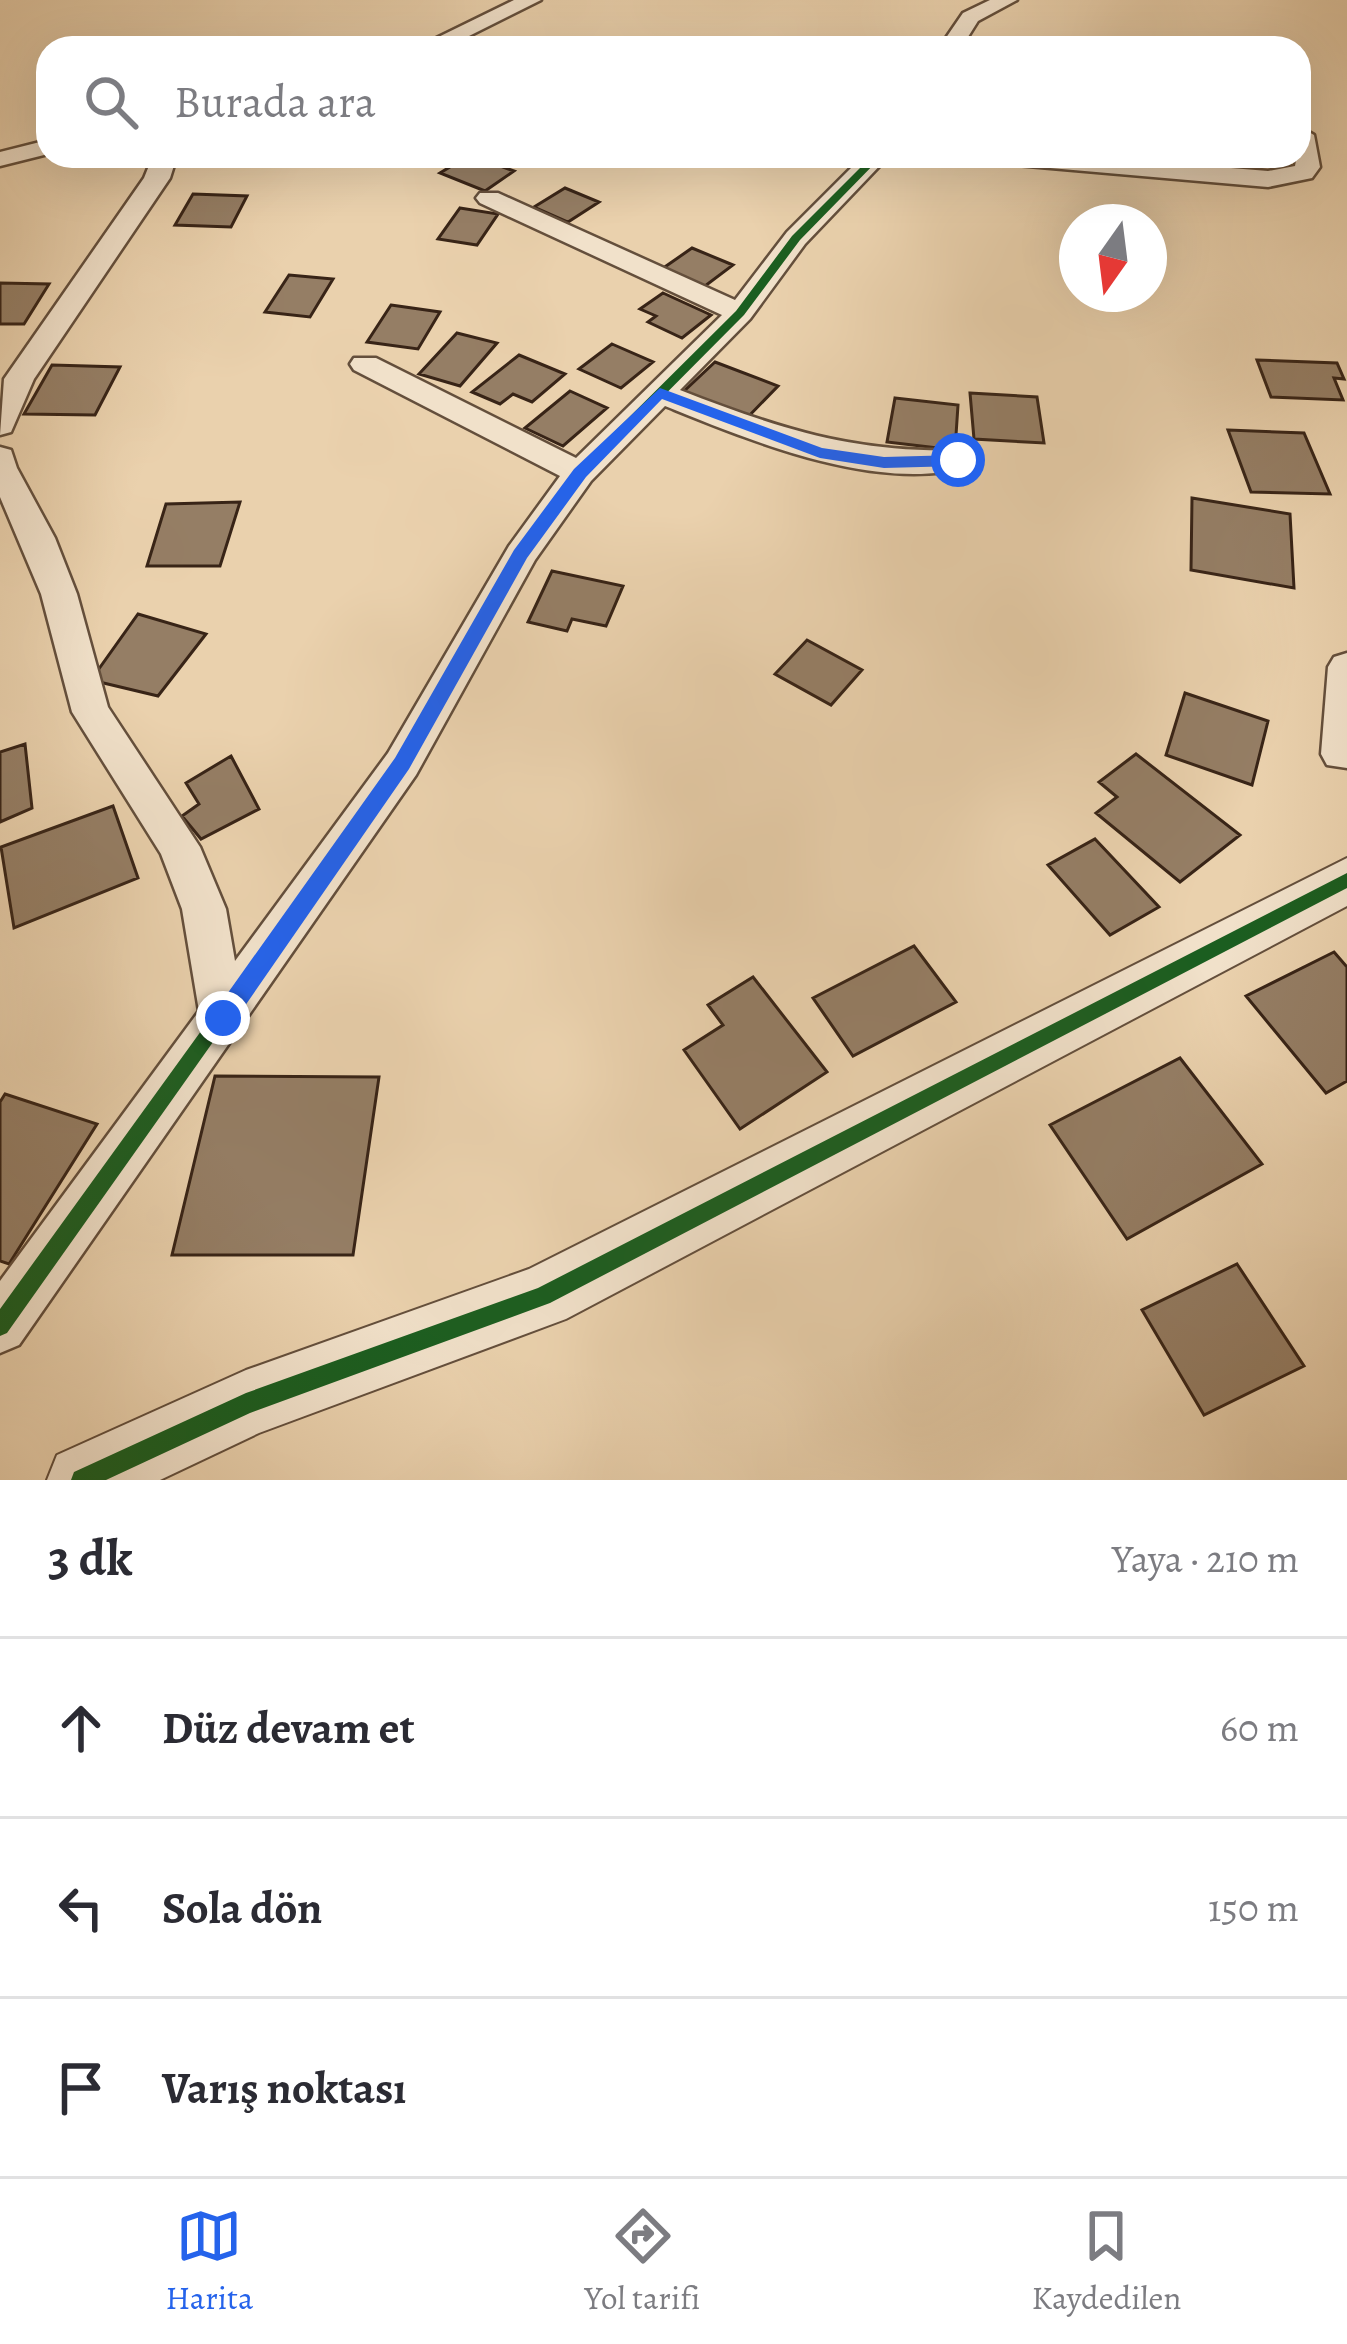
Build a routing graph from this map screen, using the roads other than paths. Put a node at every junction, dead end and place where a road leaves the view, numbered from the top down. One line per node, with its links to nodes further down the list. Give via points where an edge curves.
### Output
1 (531, 0): 3 (street)
2 (1007, 0): 4 (street, via 970,17)
3 (453, 36)
4 (958, 36)
5 (36, 150): 6 (street)
6 (0, 158)
7 (161, 168): 15 (street, via 19,380)
8 (865, 168): 12 (street, via 796,238)
9 (1137, 168): 10 (street, via 1268,179)
10 (1307, 168)
11 (489, 198): 12 (street)
12 (740, 313): 14 (street)
13 (365, 364): 18 (street)
14 (660, 393): 17 (street, via 820,453 884,463); 18 (street)
15 (0, 425)
16 (0, 458): 22 (street, via 59,594 91,712 179,847 204,910)
17 (958, 460)
18 (580, 473): 22 (street, via 520,554 402,764)
19 (1347, 667): 20 (street)
20 (1341, 754)
21 (1347, 880): 24 (street, via 543,1296 246,1404)
22 (223, 1018): 23 (street)
23 (0, 1326)
24 (82, 1480)

